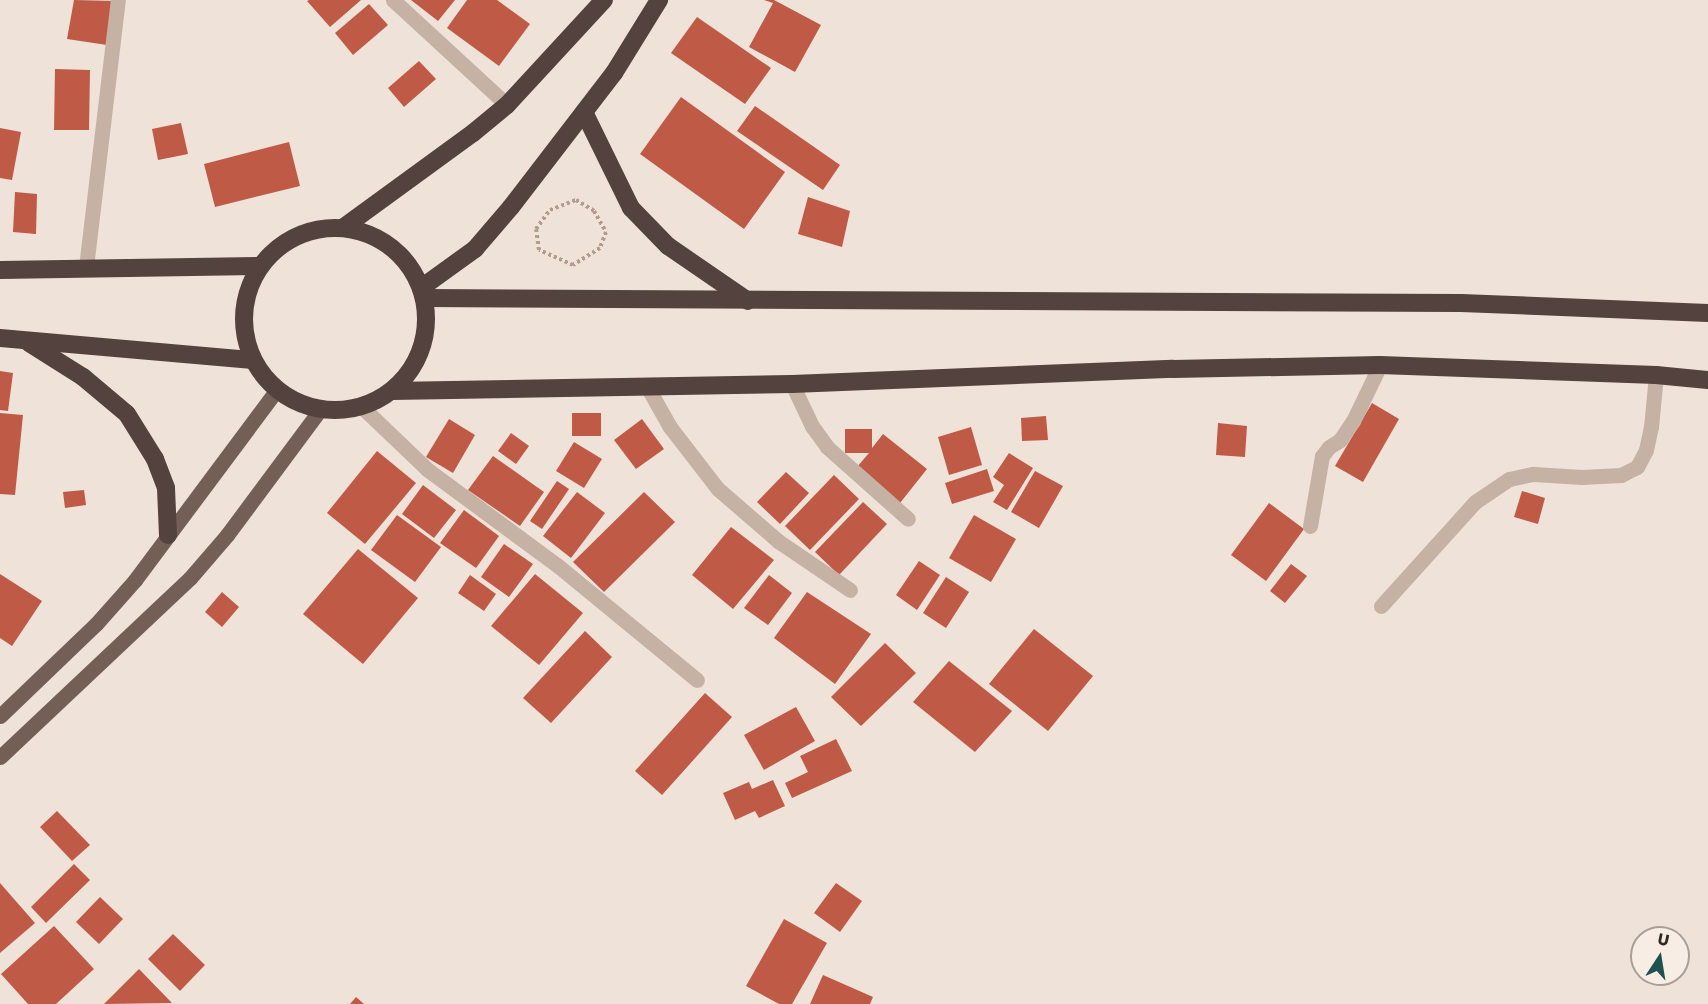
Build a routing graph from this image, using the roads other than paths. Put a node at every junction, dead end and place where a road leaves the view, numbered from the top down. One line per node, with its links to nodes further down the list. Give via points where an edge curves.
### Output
1 (118, 0): 9 (street)
2 (393, 0): 5 (street)
3 (604, 0): 5 (highway)
4 (659, 0): 6 (highway, via 615,73)
5 (507, 105): 7 (highway)
6 (584, 112): 11 (highway, via 475,249); 12 (highway, via 631,208 668,246)
7 (344, 227): 8 (highway, via 296,235); 11 (highway, via 369,234 392,247 409,265)
8 (258, 266): 9 (highway); 16 (highway, via 241,312)
9 (86, 267): 10 (highway)
10 (0, 270)
11 (423, 293): 12 (highway); 23 (highway, via 426,333 415,365)
12 (748, 301): 13 (highway, via 1461,303)
13 (1708, 313)
14 (0, 338): 15 (highway)
15 (29, 343): 16 (highway); 28 (highway, via 83,377 127,414 155,459 166,488)
16 (250, 360): 22 (highway)
17 (1380, 365): 18 (highway); 20 (highway); 27 (street, via 1353,421 1322,456)
18 (1656, 375): 19 (highway); 30 (street, via 1651,427 1637,467 1621,475 1533,474 1509,479 1475,502)
19 (1708, 380)
20 (792, 384): 21 (highway); 26 (street, via 827,447)
21 (648, 388): 23 (highway); 29 (street, via 670,427 717,489 778,541)
22 (276, 391): 25 (highway); 28 (main road)
23 (392, 391): 24 (highway)
24 (362, 407): 25 (highway); 31 (street, via 428,470 557,565)
25 (319, 411): 33 (main road, via 190,578)
26 (908, 519)
27 (1310, 526)
28 (168, 535): 32 (main road, via 96,624)
29 (850, 590)
30 (1381, 606)
31 (697, 680)
32 (0, 716)
33 (0, 757)

